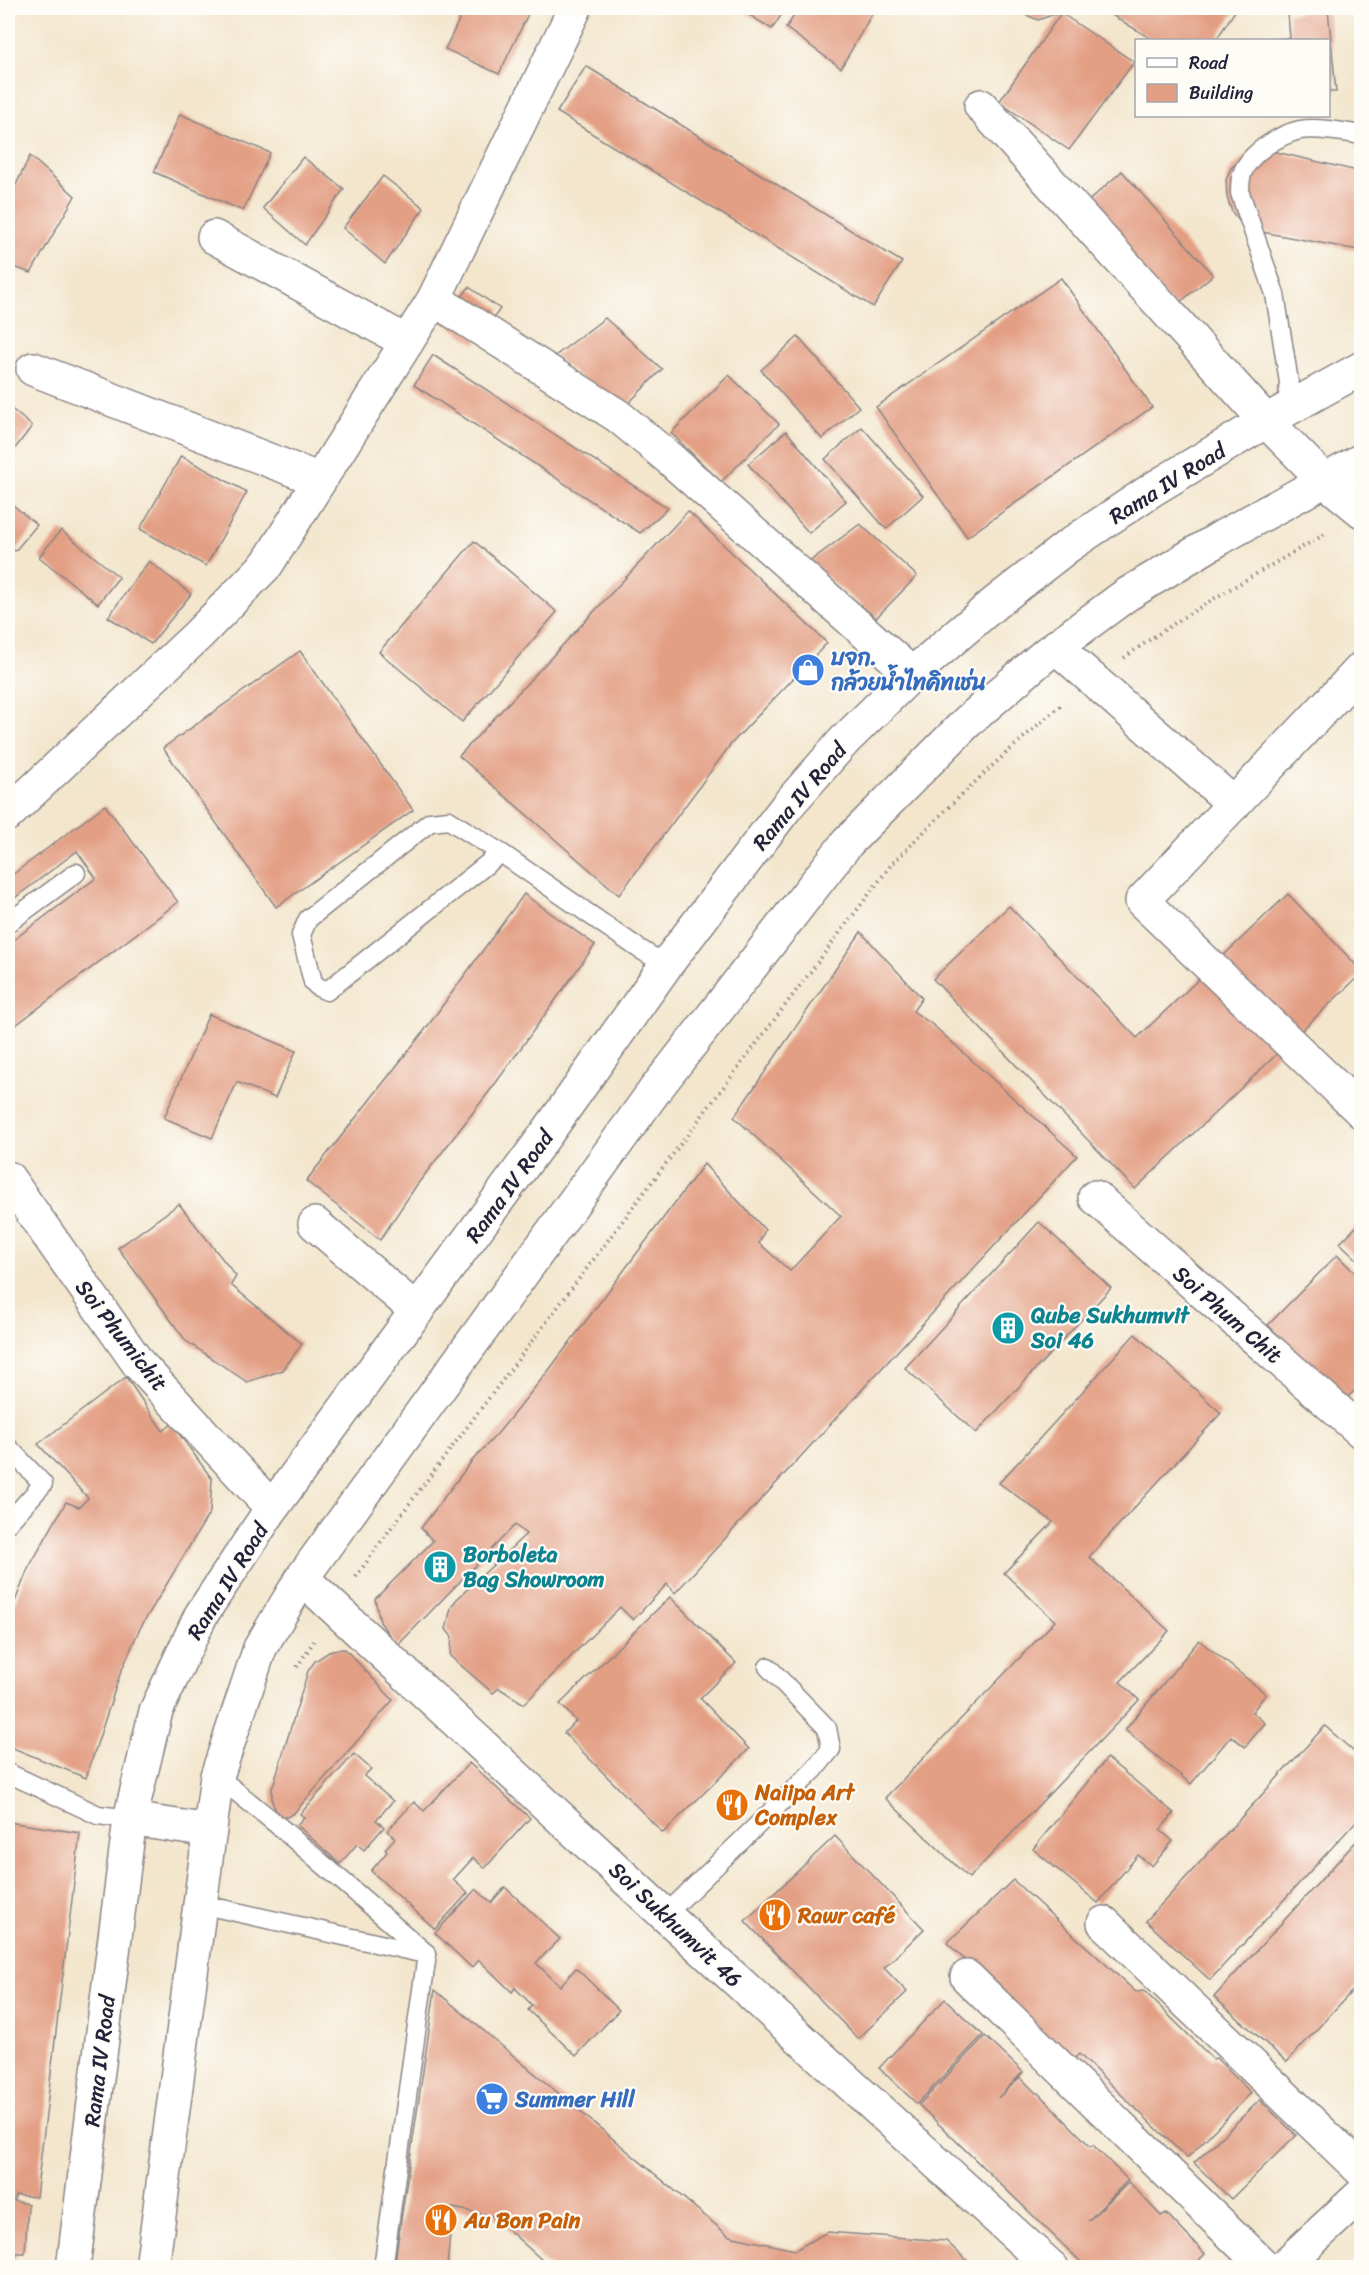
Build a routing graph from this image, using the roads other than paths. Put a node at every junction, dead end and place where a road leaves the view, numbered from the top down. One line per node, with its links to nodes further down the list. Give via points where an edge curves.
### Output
1 (575, 8): 5 (street)
2 (981, 106): 9 (street)
3 (1362, 135): 9 (lane, via 1301,130 1270,143 1250,159 1241,176 1240,193 1275,294 1289,382)
4 (214, 237): 6 (street)
5 (434, 299): 6 (street); 16 (street, via 618,416)
6 (407, 342): 11 (street)
7 (1362, 368): 9 (street, Rama IV Road)
8 (33, 369): 11 (street)
9 (1277, 415): 12 (street); 16 (street, Rama IV Road, via 1153,489 1068,546)
10 (1362, 460): 12 (street)
11 (320, 480): 18 (street, via 267,564 198,635)
12 (1324, 480): 13 (street); 14 (street, via 1126,596)
13 (1362, 511)
14 (1056, 647): 17 (street); 32 (street, via 967,722 847,843 655,1090)
15 (1362, 668): 17 (street)
16 (912, 674): 22 (street, Rama IV Road, via 844,741 787,806)
17 (1234, 804): 23 (street, via 1142,901)
18 (8, 814)
19 (501, 853): 19 (lane, via 449,820 430,822 308,919 302,936 313,982 327,991); 22 (lane)
20 (76, 873): 21 (lane)
21 (8, 923)
22 (666, 965): 27 (street, Rama IV Road)
23 (1362, 1112)
24 (8, 1178): 30 (street, Soi Phumichit, via 138,1363)
25 (1095, 1197): 28 (street, Soi Phum Chit)
26 (315, 1224): 27 (street)
27 (417, 1311): 30 (street, Rama IV Road)
28 (1362, 1432)
29 (8, 1447): 31 (lane, via 43,1484)
30 (272, 1508): 36 (street, Rama IV Road, via 201,1615 156,1711)
31 (8, 1522)
32 (302, 1578): 35 (street, via 260,1648); 39 (street, Soi Sukhumvit 46)
33 (768, 1666): 39 (lane, via 827,1728 831,1749)
34 (8, 1773): 36 (lane, via 98,1815)
35 (217, 1776): 37 (street); 41 (lane)
36 (130, 1819): 37 (street); 45 (street, Rama IV Road)
37 (210, 1831): 38 (street)
38 (200, 1904): 41 (lane); 46 (street)
39 (665, 1915): 48 (street, Soi Sukhumvit 46)
40 (1104, 1923): 43 (street)
41 (427, 1954): 47 (lane)
42 (967, 1977): 49 (street)
43 (1362, 2171)
44 (1362, 2194): 50 (street)
45 (74, 2268)
46 (152, 2268)
47 (383, 2268)
48 (1052, 2268)
49 (1266, 2268)
50 (1282, 2268)

